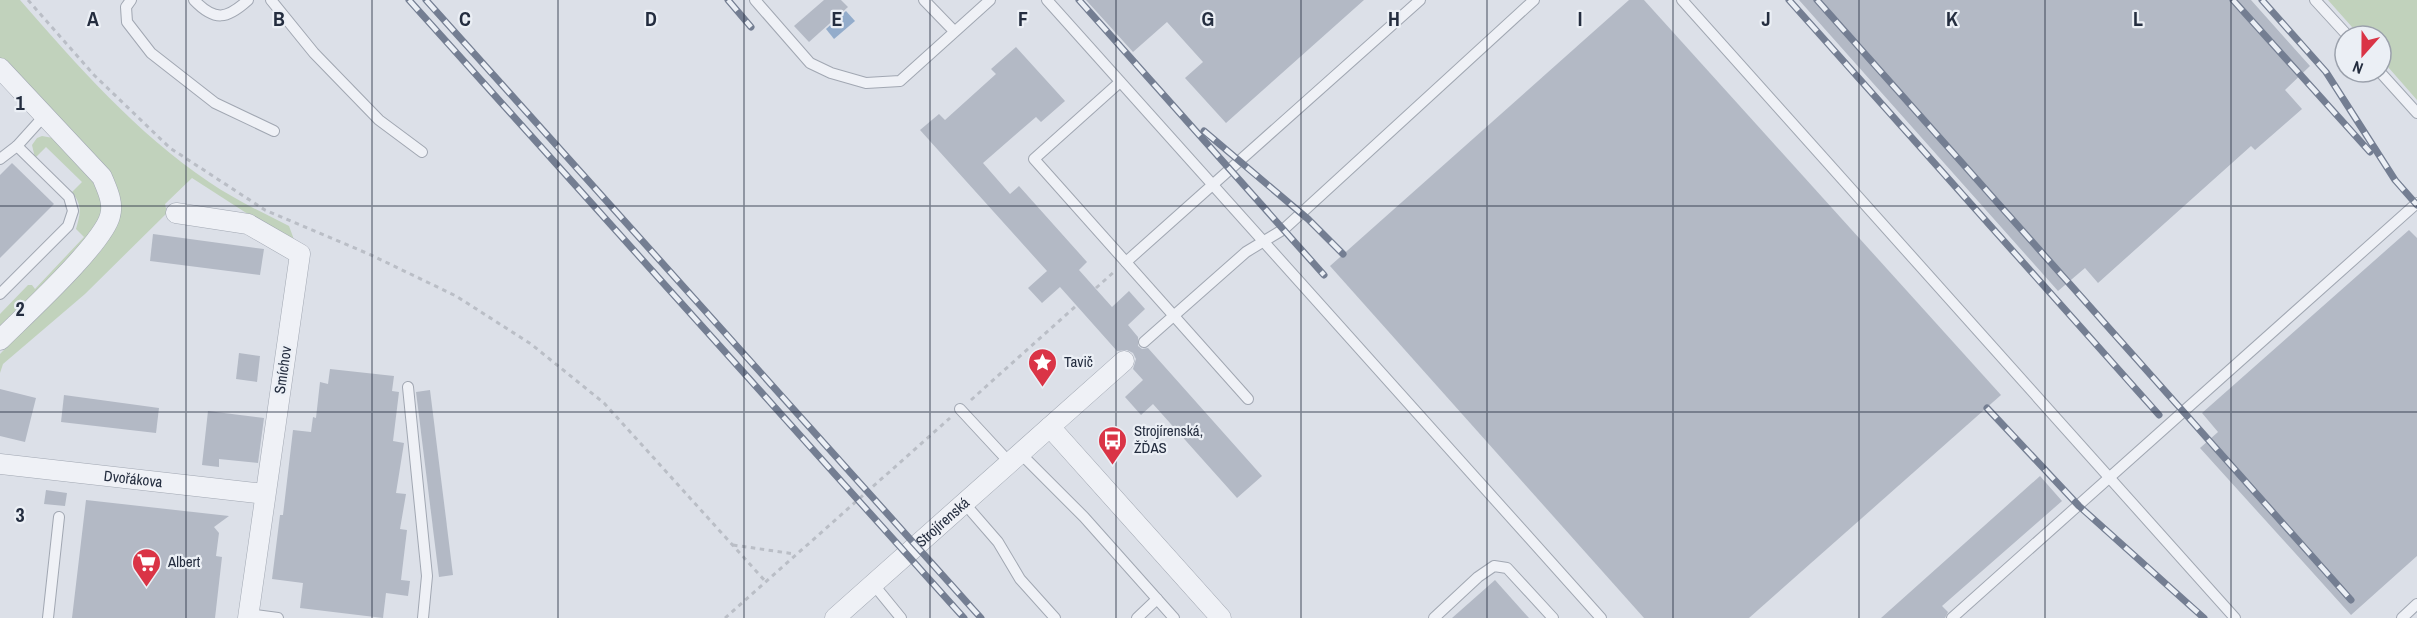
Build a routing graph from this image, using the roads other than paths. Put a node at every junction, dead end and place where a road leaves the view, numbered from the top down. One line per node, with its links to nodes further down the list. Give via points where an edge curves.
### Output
1 (131, 0): 20 (lane, via 126,7 127,22 151,53 214,103)
2 (194, 0): 3 (lane, via 203,10 218,16 233,13)
3 (248, 0)
4 (271, 0): 22 (lane, via 314,53 379,120)
5 (755, 0): 14 (lane, via 810,63 831,74 866,83 900,81)
6 (924, 0): 14 (lane)
7 (990, 0): 14 (lane)
8 (1047, 0): 16 (lane)
9 (1420, 0): 24 (lane)
10 (1534, 0): 27 (lane, via 1284,230)
11 (1682, 0): 40 (lane)
12 (2315, 0): 13 (lane)
13 (2337, 24)
14 (954, 31)
15 (0, 68): 19 (street)
16 (1120, 82): 24 (lane); 28 (lane, via 1034,159)
17 (2391, 84): 18 (lane)
18 (2417, 113)
19 (45, 115): 21 (lane); 31 (street, via 102,177 110,194 111,216 99,238)
20 (274, 131)
21 (17, 146): 23 (lane); 29 (lane, via 69,197 73,211 68,226)
22 (422, 152)
23 (0, 159)
24 (1212, 185): 27 (lane); 28 (lane)
25 (2417, 203): 40 (lane)
26 (176, 213): 41 (street, Smíchov, via 248,224 300,254)
27 (1263, 242): 30 (lane, via 1246,252); 59 (lane)
28 (1126, 262): 30 (lane)
29 (0, 294)
30 (1174, 316): 32 (lane); 35 (lane)
31 (0, 340)
32 (1144, 342)
33 (1124, 361): 37 (street, Strojírenská)
34 (408, 387): 50 (lane, via 427,576)
35 (1248, 399)
36 (960, 409): 38 (lane)
37 (1050, 427): 38 (street, Strojírenská); 56 (street)
38 (1015, 458): 42 (street, Strojírenská); 45 (lane, via 1084,517)
39 (0, 464): 41 (street, Dvořákova)
40 (2109, 479): 60 (lane); 61 (lane)
41 (265, 494): 47 (street, Smíchov)
42 (964, 504): 44 (street, Strojírenská); 53 (lane, via 998,542 1020,579)
43 (60, 517): 48 (lane)
44 (874, 585): 51 (street, Strojírenská); 52 (lane)
45 (1157, 599): 54 (lane); 55 (lane)
46 (2417, 604): 62 (lane)
47 (249, 616): 49 (lane)
48 (48, 618)
49 (278, 618)
50 (423, 618)
51 (835, 618)
52 (901, 618)
53 (1054, 618)
54 (1137, 618)
55 (1174, 618)
56 (1221, 618)
57 (1434, 618): 58 (lane, via 1494,566 1507,568)
58 (1553, 618)
59 (1601, 618)
60 (1952, 618)
61 (2235, 618)
62 (2402, 618)

